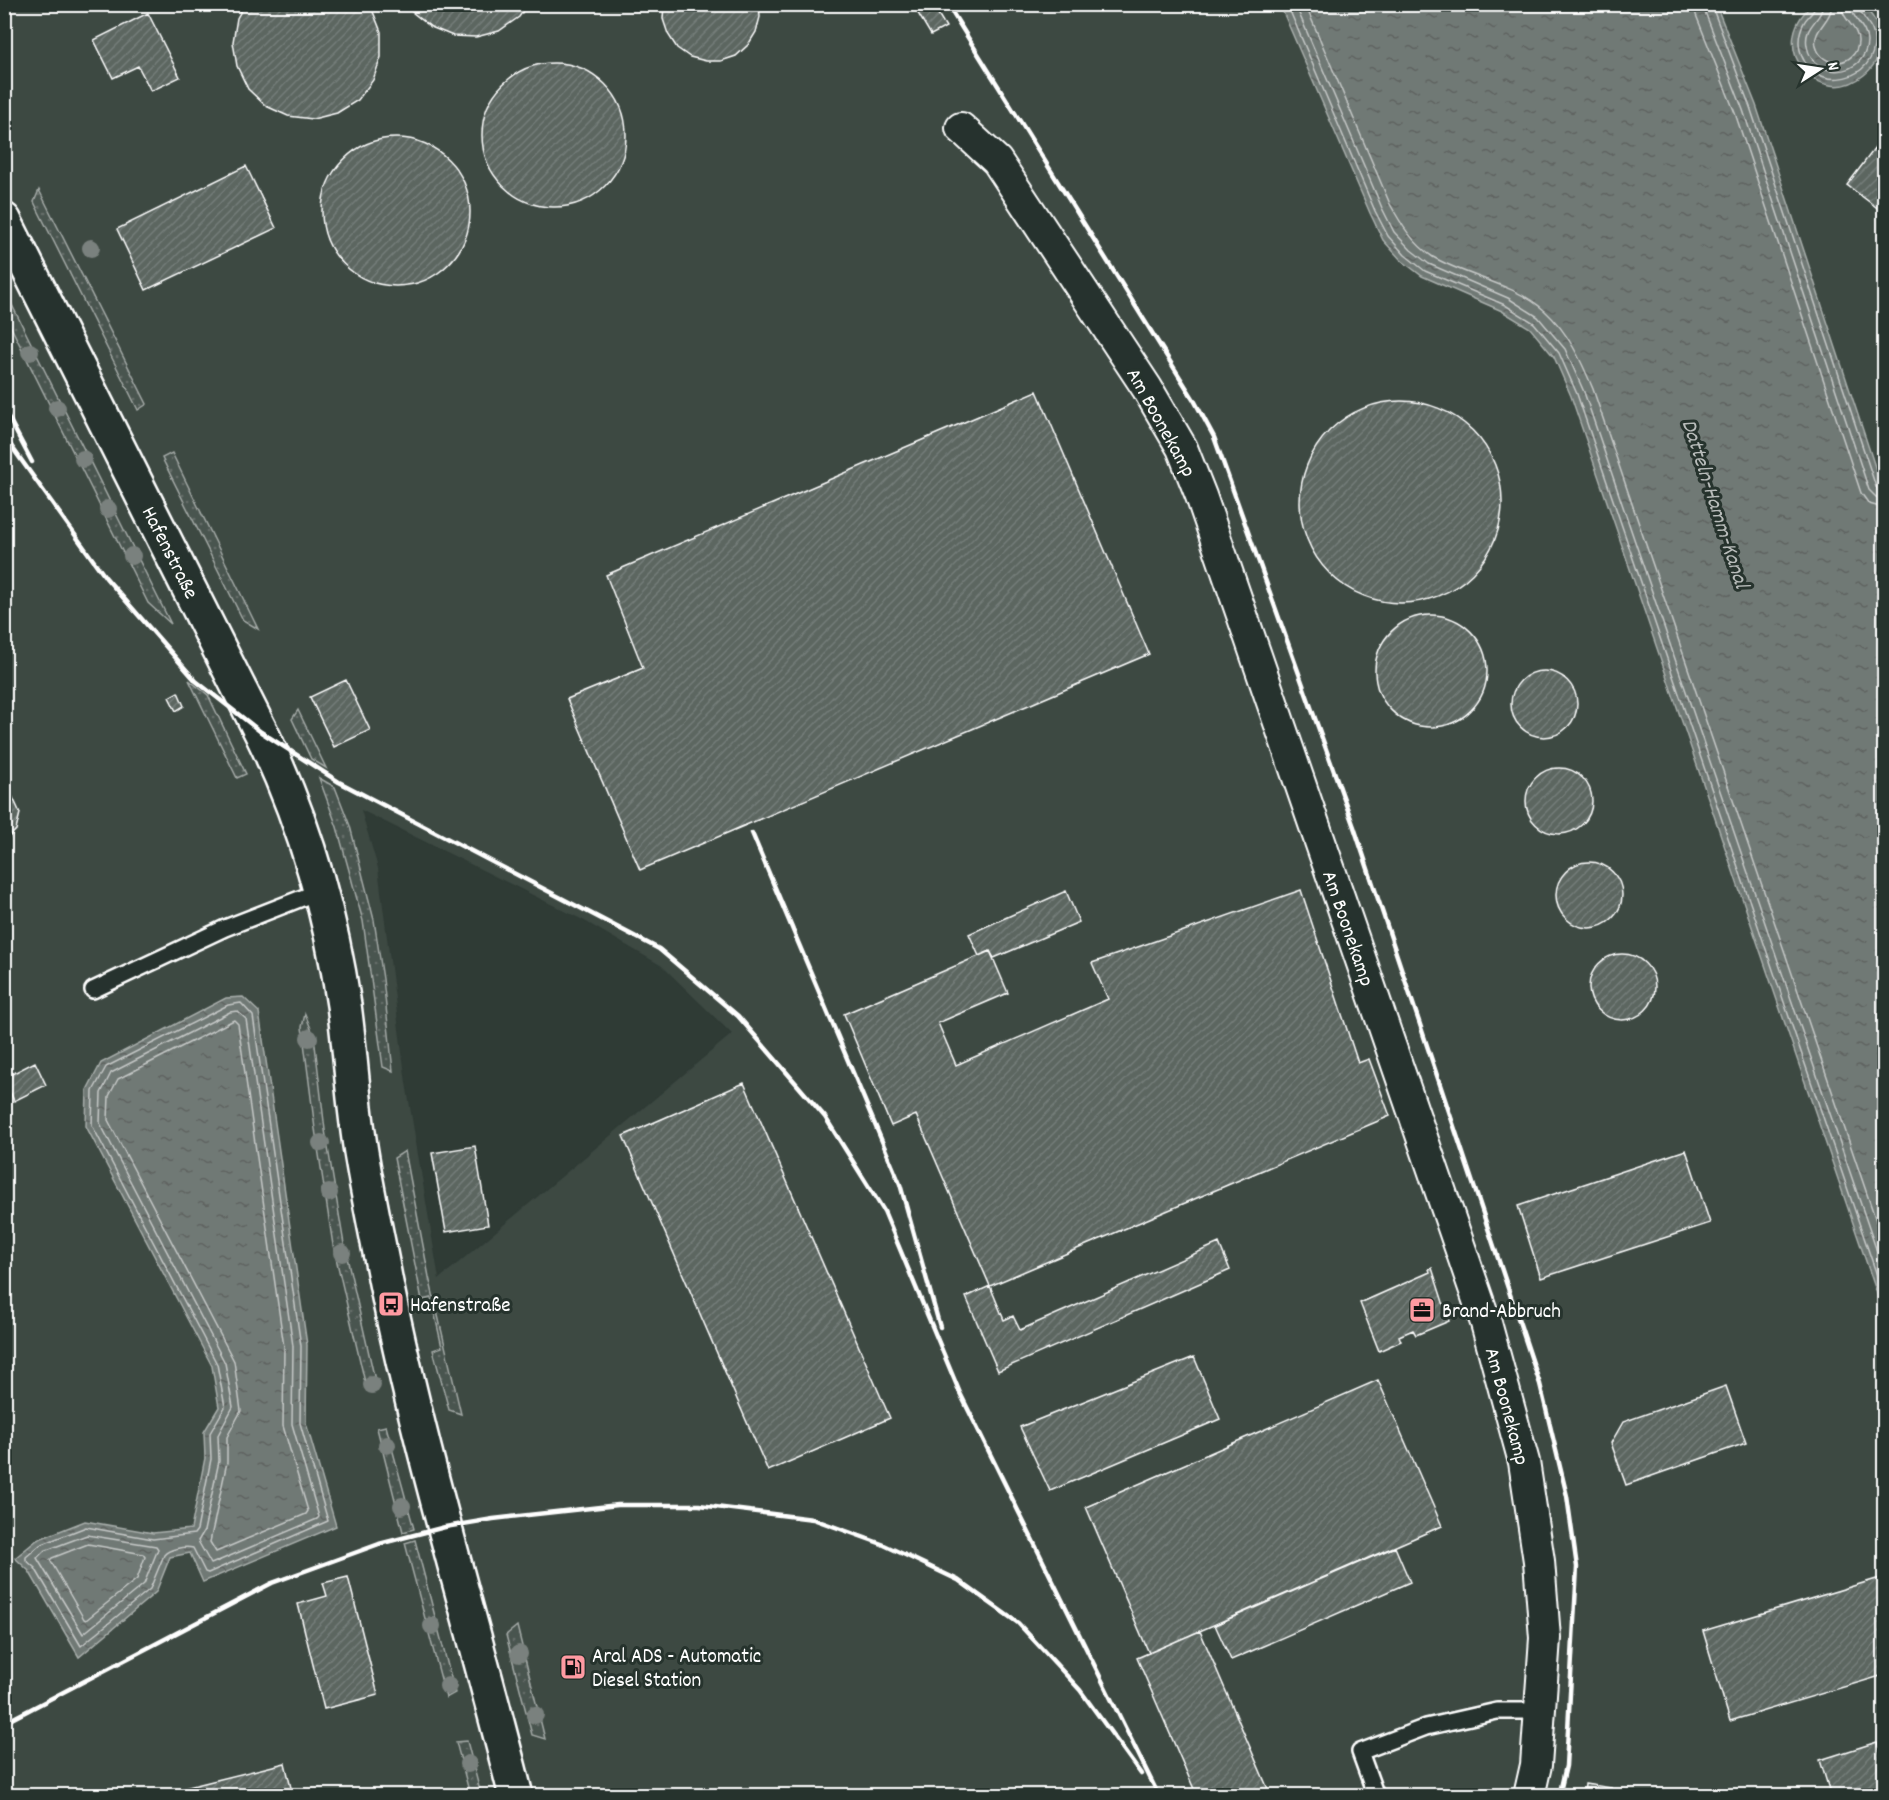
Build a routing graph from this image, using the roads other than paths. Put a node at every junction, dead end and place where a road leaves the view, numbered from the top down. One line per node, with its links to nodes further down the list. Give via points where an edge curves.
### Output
1 (962, 128): 5 (street, Am Boonekamp, via 997,161 1147,388 1182,448 1201,496 1486,1323 1524,1462 1539,1562 1545,1638)
2 (4, 220): 3 (street, Hafenstraße, via 280,770)
3 (320, 891): 4 (lane, via 225,928); 6 (street, Hafenstraße, via 336,955 362,1156 391,1304 425,1455)
4 (93, 990)
5 (1541, 1711): 7 (lane, via 1497,1711 1426,1727 1360,1752); 8 (street, Am Boonekamp)
6 (516, 1796)
7 (1376, 1796)
8 (1529, 1796)

